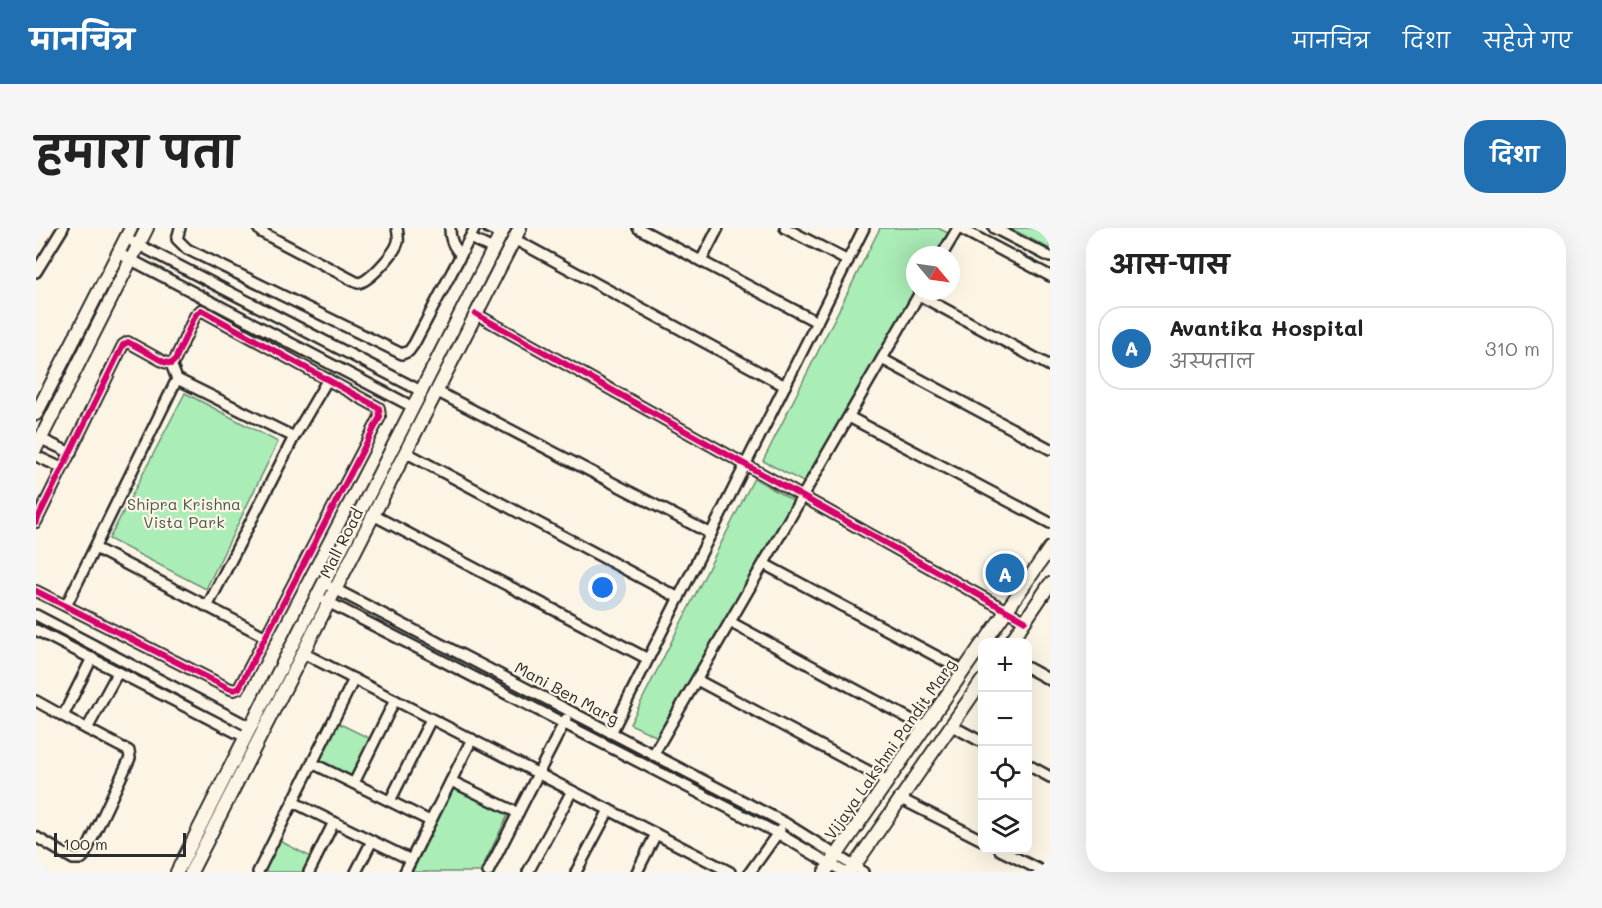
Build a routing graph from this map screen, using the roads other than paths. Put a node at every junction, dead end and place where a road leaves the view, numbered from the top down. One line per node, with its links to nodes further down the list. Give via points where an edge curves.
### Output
1 (63, 228): 28 (street)
2 (147, 228): 19 (street)
3 (180, 228): 23 (street, via 177,239 187,249 402,354 414,344)
4 (258, 228): 5 (street, via 358,283 368,280 396,248)
5 (397, 228)
6 (450, 228): 23 (street, via 450,238)
7 (475, 228): 18 (street)
8 (488, 228): 15 (street)
9 (638, 228): 26 (street)
10 (718, 228): 26 (street)
11 (785, 228): 27 (street)
12 (864, 228): 27 (street)
13 (959, 228): 20 (street); 29 (street)
14 (994, 228): 24 (street)
15 (503, 231): 21 (street, Mall Road)
16 (128, 233): 19 (street); 22 (street)
17 (517, 234): 32 (street, Mall Road); 39 (street)
18 (470, 238): 21 (street); 23 (street)
19 (139, 245): 25 (street); 40 (street)
20 (948, 246)
21 (493, 249): 40 (street, Mall Road)
22 (118, 253): 25 (street); 43 (street)
23 (461, 255)
24 (1050, 257)
25 (131, 260): 42 (street); 46 (street)
26 (701, 261): 33 (street)
27 (848, 261): 33 (street)
28 (37, 267)
29 (1050, 276)
30 (916, 300): 34 (street)
31 (932, 300): 36 (street)
32 (476, 314): 41 (street, Mall Road); 51 (street)
33 (817, 322): 39 (street)
34 (882, 359): 44 (street); 47 (street)
35 (171, 364): 37 (street); 38 (street, via 201,310); 49 (street, via 125,342)
36 (1050, 366)
37 (177, 379): 45 (street); 58 (street)
38 (328, 379): 45 (street); 75 (street, via 376,405 380,417)
39 (785, 386): 51 (street)
40 (421, 391): 42 (street, Mall Road)
41 (436, 391): 48 (street, Mall Road); 57 (street)
42 (413, 407): 61 (street, Mall Road)
43 (36, 414)
44 (849, 417): 53 (street); 56 (street)
45 (294, 437): 69 (street)
46 (38, 444): 49 (street)
47 (1050, 449)
48 (405, 452): 54 (street, Mall Road); 66 (street)
49 (71, 453): 52 (street)
50 (36, 456): 52 (street)
51 (746, 465): 53 (street); 57 (street)
52 (63, 468): 55 (street)
53 (803, 497): 60 (street); 70 (street)
54 (373, 515): 63 (street, Mall Road); 81 (street)
55 (36, 522)
56 (1050, 523)
57 (711, 534): 66 (street)
58 (95, 548): 68 (street); 69 (street)
59 (1050, 548): 70 (street, Vijaya Lakshmi Pandit Marg)
60 (764, 564): 73 (street); 83 (street)
61 (323, 583): 63 (street, Mani Ben Marg); 65 (street, Mall Road)
62 (1050, 584): 72 (street)
63 (335, 589): 67 (street, Mall Road); 91 (street, Mani Ben Marg)
64 (36, 591): 68 (street)
65 (317, 596): 67 (street, Mani Ben Marg); 98 (street, Mall Road)
66 (679, 598): 81 (street)
67 (329, 602): 79 (street, Mall Road); 94 (street, Mani Ben Marg)
68 (66, 606): 75 (street, via 234,690 243,682)
69 (207, 607): 75 (street)
70 (1007, 610): 72 (street); 76 (street, Vijaya Lakshmi Pandit Marg)
71 (36, 615): 98 (street)
72 (1025, 621): 77 (street)
73 (730, 622): 86 (street); 95 (street)
74 (36, 630): 80 (street)
75 (266, 637)
76 (987, 638)
77 (1013, 638)
78 (978, 650): 83 (street, Vijaya Lakshmi Pandit Marg)
79 (303, 653): 85 (street); 129 (street, Mall Road)
80 (92, 658): 84 (street); 92 (street)
81 (648, 659): 99 (street)
82 (1032, 670): 87 (street)
83 (964, 671): 95 (street, Vijaya Lakshmi Pandit Marg)
84 (118, 672): 97 (street); 98 (street)
85 (354, 679): 89 (street); 103 (street)
86 (697, 680): 102 (street); 108 (street)
87 (1050, 680)
88 (978, 687): 96 (street)
89 (395, 700): 93 (street); 109 (street)
90 (36, 701): 92 (street)
91 (570, 711): 94 (street); 99 (street, Mani Ben Marg)
92 (63, 716): 97 (street)
93 (431, 718): 100 (street); 112 (street)
94 (564, 723): 105 (street); 119 (street, Mani Ben Marg)
95 (925, 726): 108 (street, Vijaya Lakshmi Pandit Marg)
96 (952, 726): 101 (street); 111 (street)
97 (87, 729): 121 (street, via 129,751 130,758 81,860)
98 (248, 732): 128 (street, Mall Road)
99 (611, 733): 102 (street, Mani Ben Marg)
100 (472, 739): 105 (street); 107 (street)
101 (978, 740)
102 (653, 755): 118 (street, Mani Ben Marg)
103 (312, 763): 109 (street); 113 (street)
104 (1032, 767): 106 (street)
105 (538, 773): 110 (street); 115 (street)
106 (1050, 777)
107 (451, 781): 115 (street); 116 (street)
108 (887, 782): 126 (street, Vijaya Lakshmi Pandit Marg)
109 (354, 783): 112 (street)
110 (572, 791): 114 (street); 135 (street)
111 (901, 799): 122 (street); 127 (street)
112 (390, 801): 116 (street)
113 (293, 802): 117 (street); 130 (street)
114 (609, 810): 120 (street); 136 (street)
115 (518, 813): 134 (street)
116 (430, 821): 125 (street)
117 (334, 822): 123 (street); 131 (street)
118 (784, 823): 119 (street); 126 (street, Mani Ben Marg)
119 (777, 833): 126 (street, Mani Ben Marg); 139 (street)
120 (656, 834): 137 (street); 138 (street)
121 (36, 837)
122 (978, 838)
123 (372, 841): 125 (street); 132 (street)
124 (1010, 854): 140 (street)
125 (411, 860): 133 (street)
126 (831, 864): 127 (street, Mani Ben Marg)
127 (853, 871)
128 (177, 872)
129 (192, 872)
130 (258, 872)
131 (309, 872)
132 (356, 872)
133 (405, 872)
134 (488, 872)
135 (528, 872)
136 (576, 872)
137 (637, 872)
138 (730, 872)
139 (750, 872)
140 (1044, 872)

